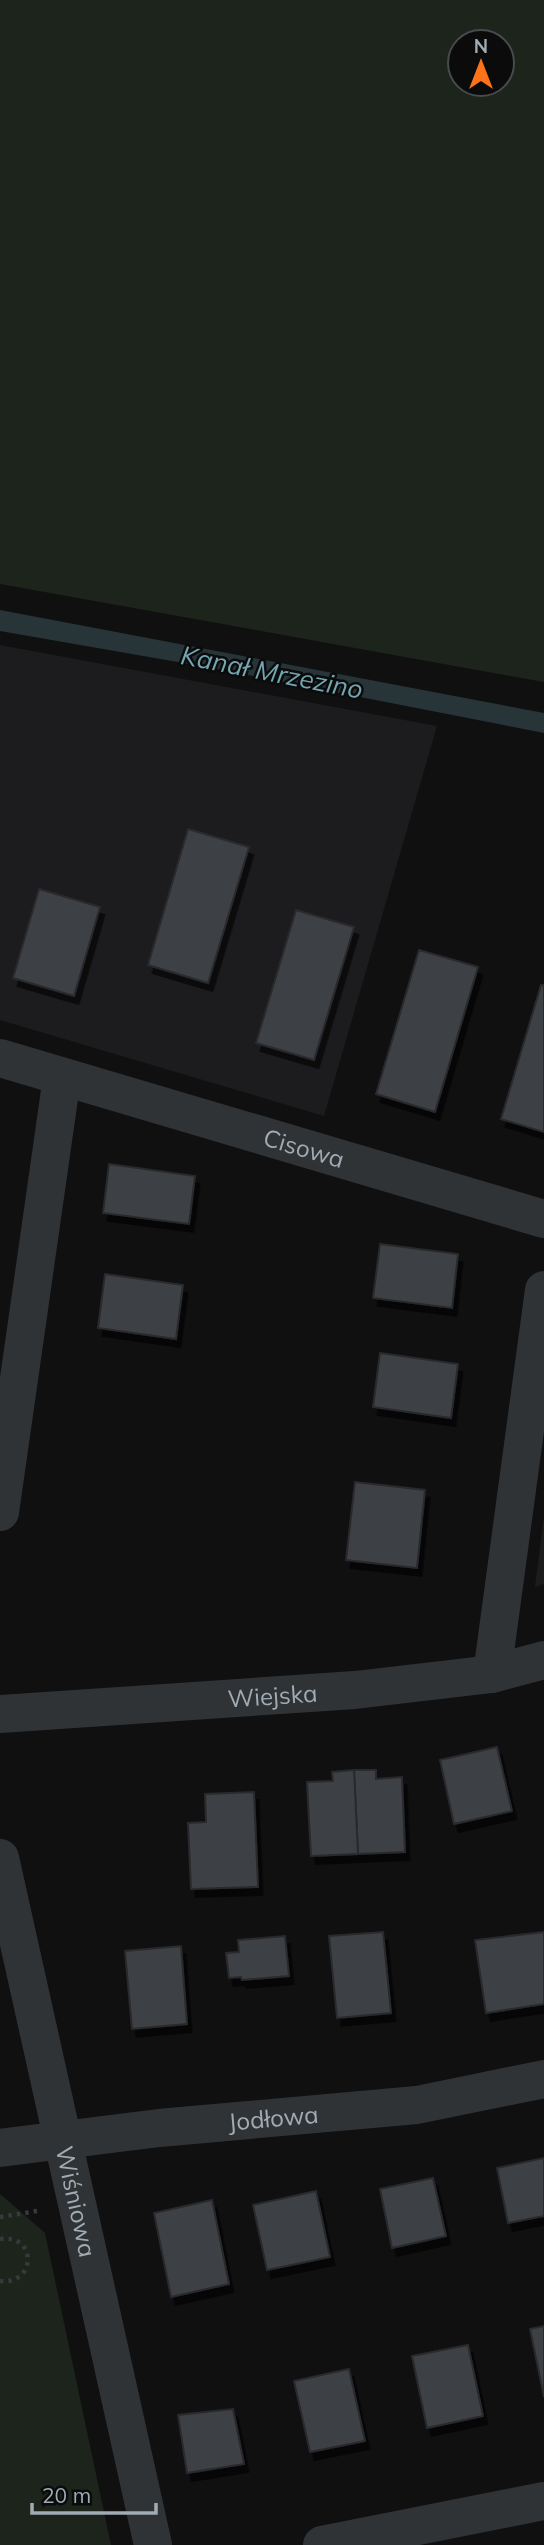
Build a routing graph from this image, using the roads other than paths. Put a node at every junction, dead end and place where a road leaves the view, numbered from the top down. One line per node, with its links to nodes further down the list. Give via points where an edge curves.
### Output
1 (0, 1058): 2 (street, Cisowa)
2 (62, 1077): 3 (street, Cisowa); 5 (street)
3 (544, 1219)
4 (544, 1290): 7 (street)
5 (0, 1512)
6 (544, 1660): 7 (street, Wiejska)
7 (492, 1674): 8 (street, Wiejska, via 355,1690)
8 (0, 1714)
9 (0, 1858): 11 (street, Wiśniowa)
10 (544, 2079): 11 (street, Jodłowa, via 416,2105)
11 (63, 2141): 12 (street, Jodłowa); 14 (street, Wiśniowa)
12 (0, 2148)
13 (544, 2501): 15 (street)
14 (153, 2545)
15 (322, 2545)

